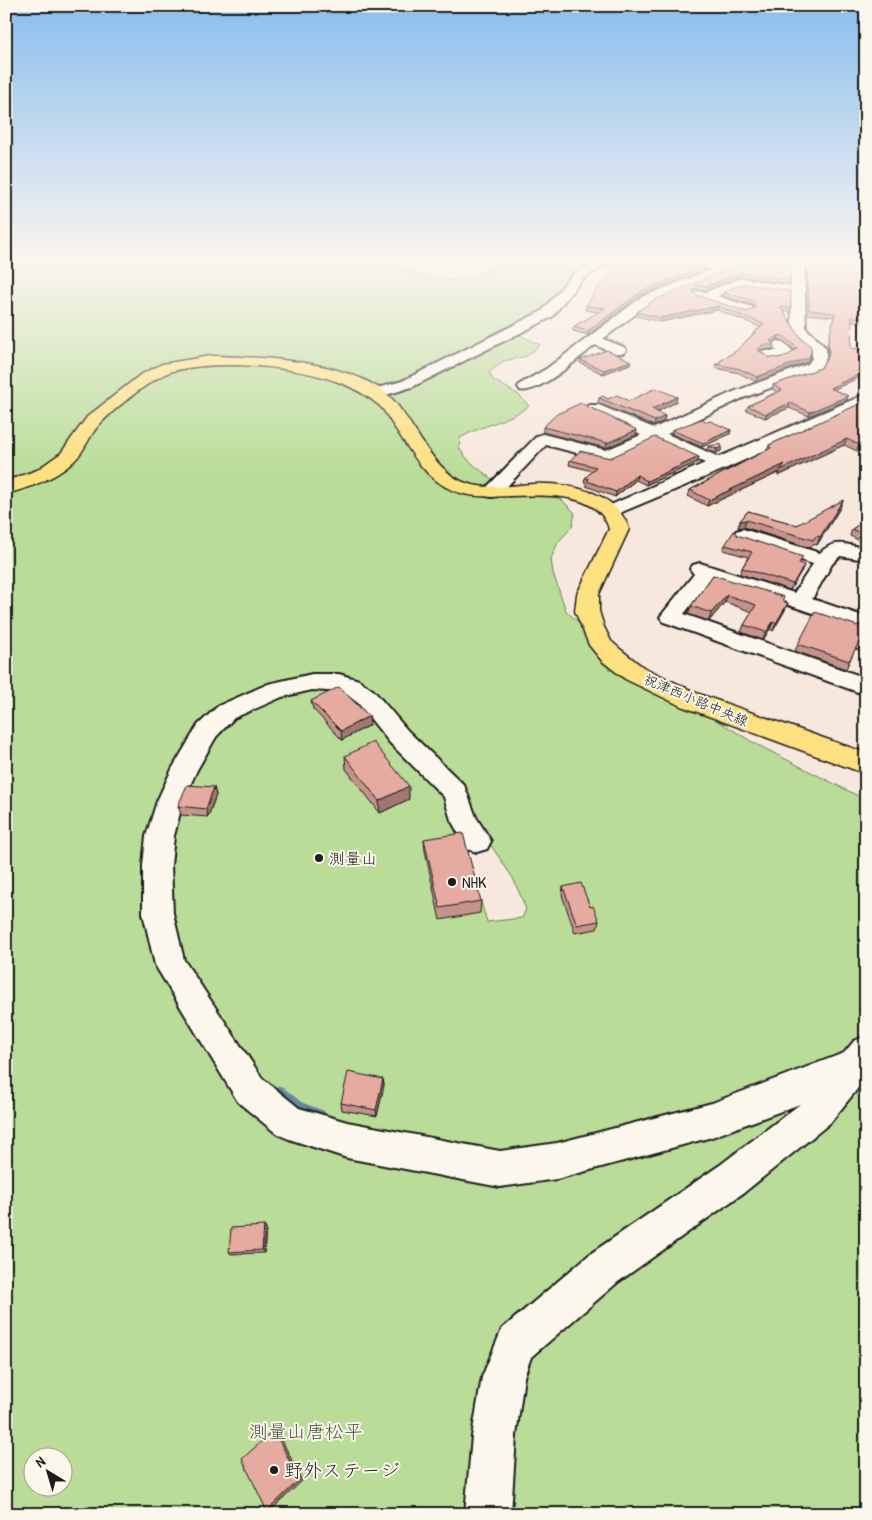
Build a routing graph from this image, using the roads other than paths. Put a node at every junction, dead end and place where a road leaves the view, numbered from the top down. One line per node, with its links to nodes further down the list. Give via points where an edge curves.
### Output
1 (511, 331): 9 (street, via 408,384)
2 (606, 331): 4 (street)
3 (801, 331): 7 (street, via 819,348)
4 (594, 340): 5 (street); 8 (street)
5 (619, 350)
6 (766, 354): 7 (street, via 776,357 782,348)
7 (819, 358): 14 (street, via 814,367 738,395)
8 (525, 387)
9 (376, 393): 16 (main road, via 345,379 304,367 235,361 182,364 156,372 122,395 92,421 68,457 56,466); 17 (main road, via 437,474 464,489)
10 (866, 398): 11 (street)
11 (847, 406): 13 (street); 15 (street)
12 (594, 408): 14 (street)
13 (866, 414)
14 (654, 434): 15 (street); 17 (street, via 608,456 543,439)
15 (720, 464): 18 (street)
16 (6, 488)
17 (492, 492): 18 (main road, via 564,490 601,504)
18 (610, 512): 25 (main road, 祝津西小路中央線, via 619,529 588,594 587,612 601,645 611,655 634,673 690,700)
19 (743, 535): 21 (street)
20 (866, 554): 21 (street, via 835,549)
21 (824, 560): 22 (street)
22 (800, 601): 23 (street); 24 (street, via 703,570 671,617)
23 (866, 624)
24 (866, 686)
25 (866, 764)
26 (477, 842): 27 (street, via 464,820 455,792 351,686 339,682 312,682 276,690 226,712 207,731 170,801 160,836 158,913 170,965 250,1090 289,1122 347,1140 500,1169 557,1161 712,1120)
27 (860, 1059): 28 (street, via 818,1111 733,1178 604,1268 516,1343 503,1377 494,1436)
28 (488, 1514)

